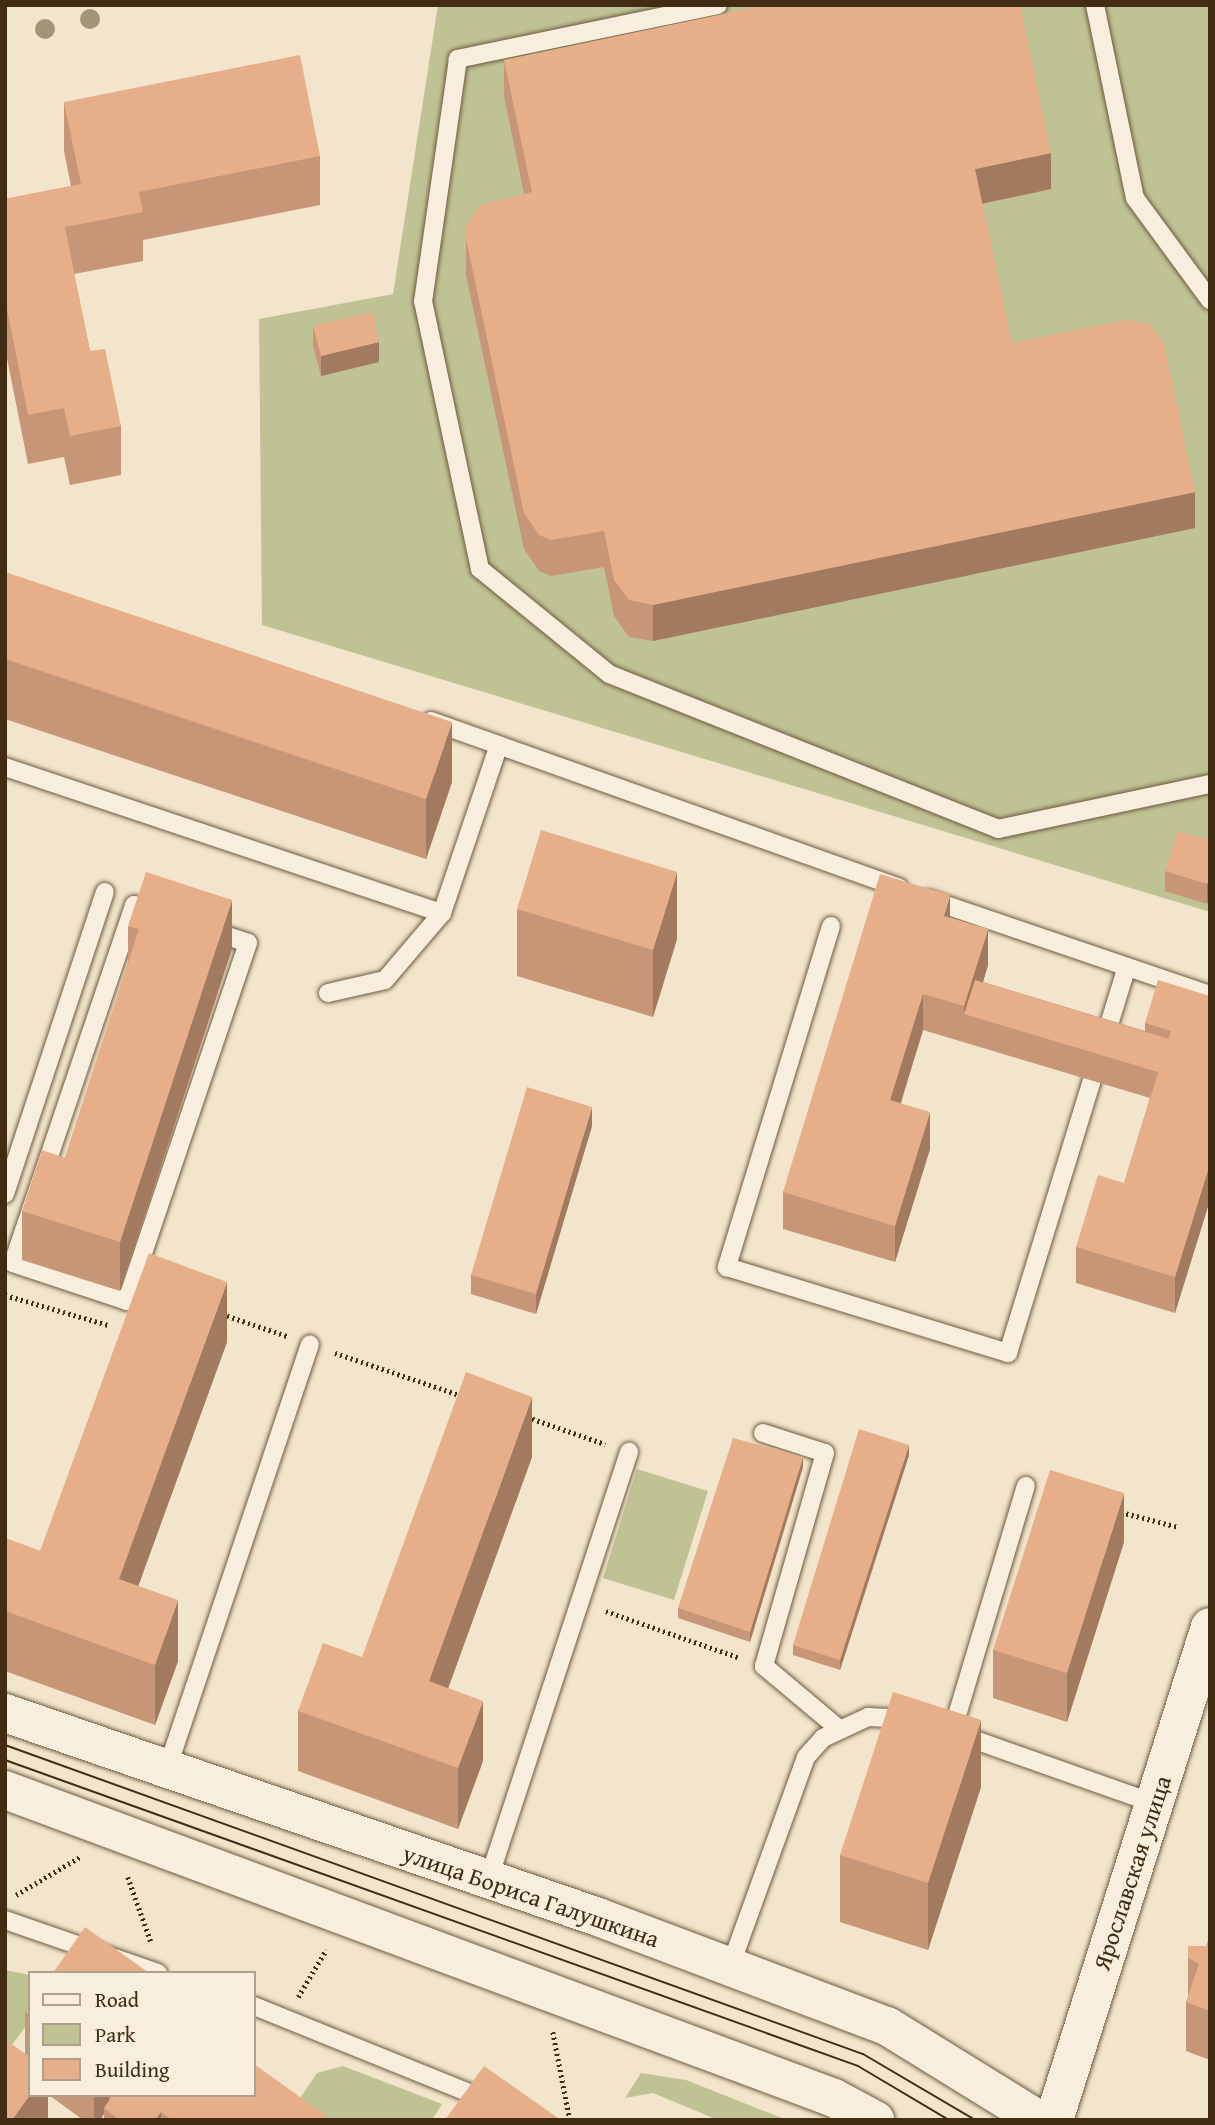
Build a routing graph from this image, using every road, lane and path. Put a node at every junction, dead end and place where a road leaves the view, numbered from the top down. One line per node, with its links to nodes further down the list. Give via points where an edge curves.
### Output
1 (718, 5): 7 (lane, via 458,59 423,301 480,569 609,674 998,829)
2 (1095, 5): 3 (lane, via 1135,198)
3 (1210, 300)
4 (408, 713): 5 (lane)
5 (499, 745): 9 (lane); 11 (lane)
6 (5, 767): 9 (lane)
7 (1210, 784)
8 (105, 892): 14 (lane)
9 (442, 913): 12 (lane, via 385,980)
10 (831, 926): 11 (lane, via 727,1267 1008,1353)
11 (1126, 970): 13 (lane)
12 (328, 993)
13 (1210, 995)
14 (5, 1194)
15 (9, 1265): 15 (lane, via 134,905 248,943 127,1301)
16 (310, 1344): 28 (lane)
17 (763, 1433): 24 (lane, via 825,1453)
18 (629, 1452): 22 (lane)
19 (1026, 1486): 27 (lane)
20 (1115, 1510): 21 (path)
21 (1178, 1527)
22 (580, 1602): 24 (path); 33 (lane)
23 (1210, 1627): 30 (main road, Ярославская улица)
24 (764, 1666): 26 (lane)
25 (5, 1713): 28 (main road, улица Бориса Галушкина)
26 (838, 1728): 27 (lane, via 893,1715); 38 (lane, via 806,1757 795,1780)
27 (952, 1732): 30 (lane)
28 (167, 1769): 33 (main road, улица Бориса Галушкина)
29 (5, 1790): 45 (main road, via 834,2098)
30 (1156, 1804): 47 (main road, Ярославская улица)
31 (84, 1855): 34 (path)
32 (126, 1870): 37 (path)
33 (488, 1881): 38 (main road, улица Бориса Галушкина)
34 (5, 1902)
35 (5, 1920): 39 (lane)
36 (330, 1943): 41 (path)
37 (152, 1947)
38 (730, 1967): 46 (main road, улица Бориса Галушкина, via 887,2026)
39 (152, 1971)
40 (256, 2007): 41 (lane)
41 (286, 2017): 43 (lane)
42 (550, 2039): 44 (path)
43 (513, 2120)
44 (570, 2120)
45 (875, 2120)
46 (1039, 2120)
47 (1054, 2120)

